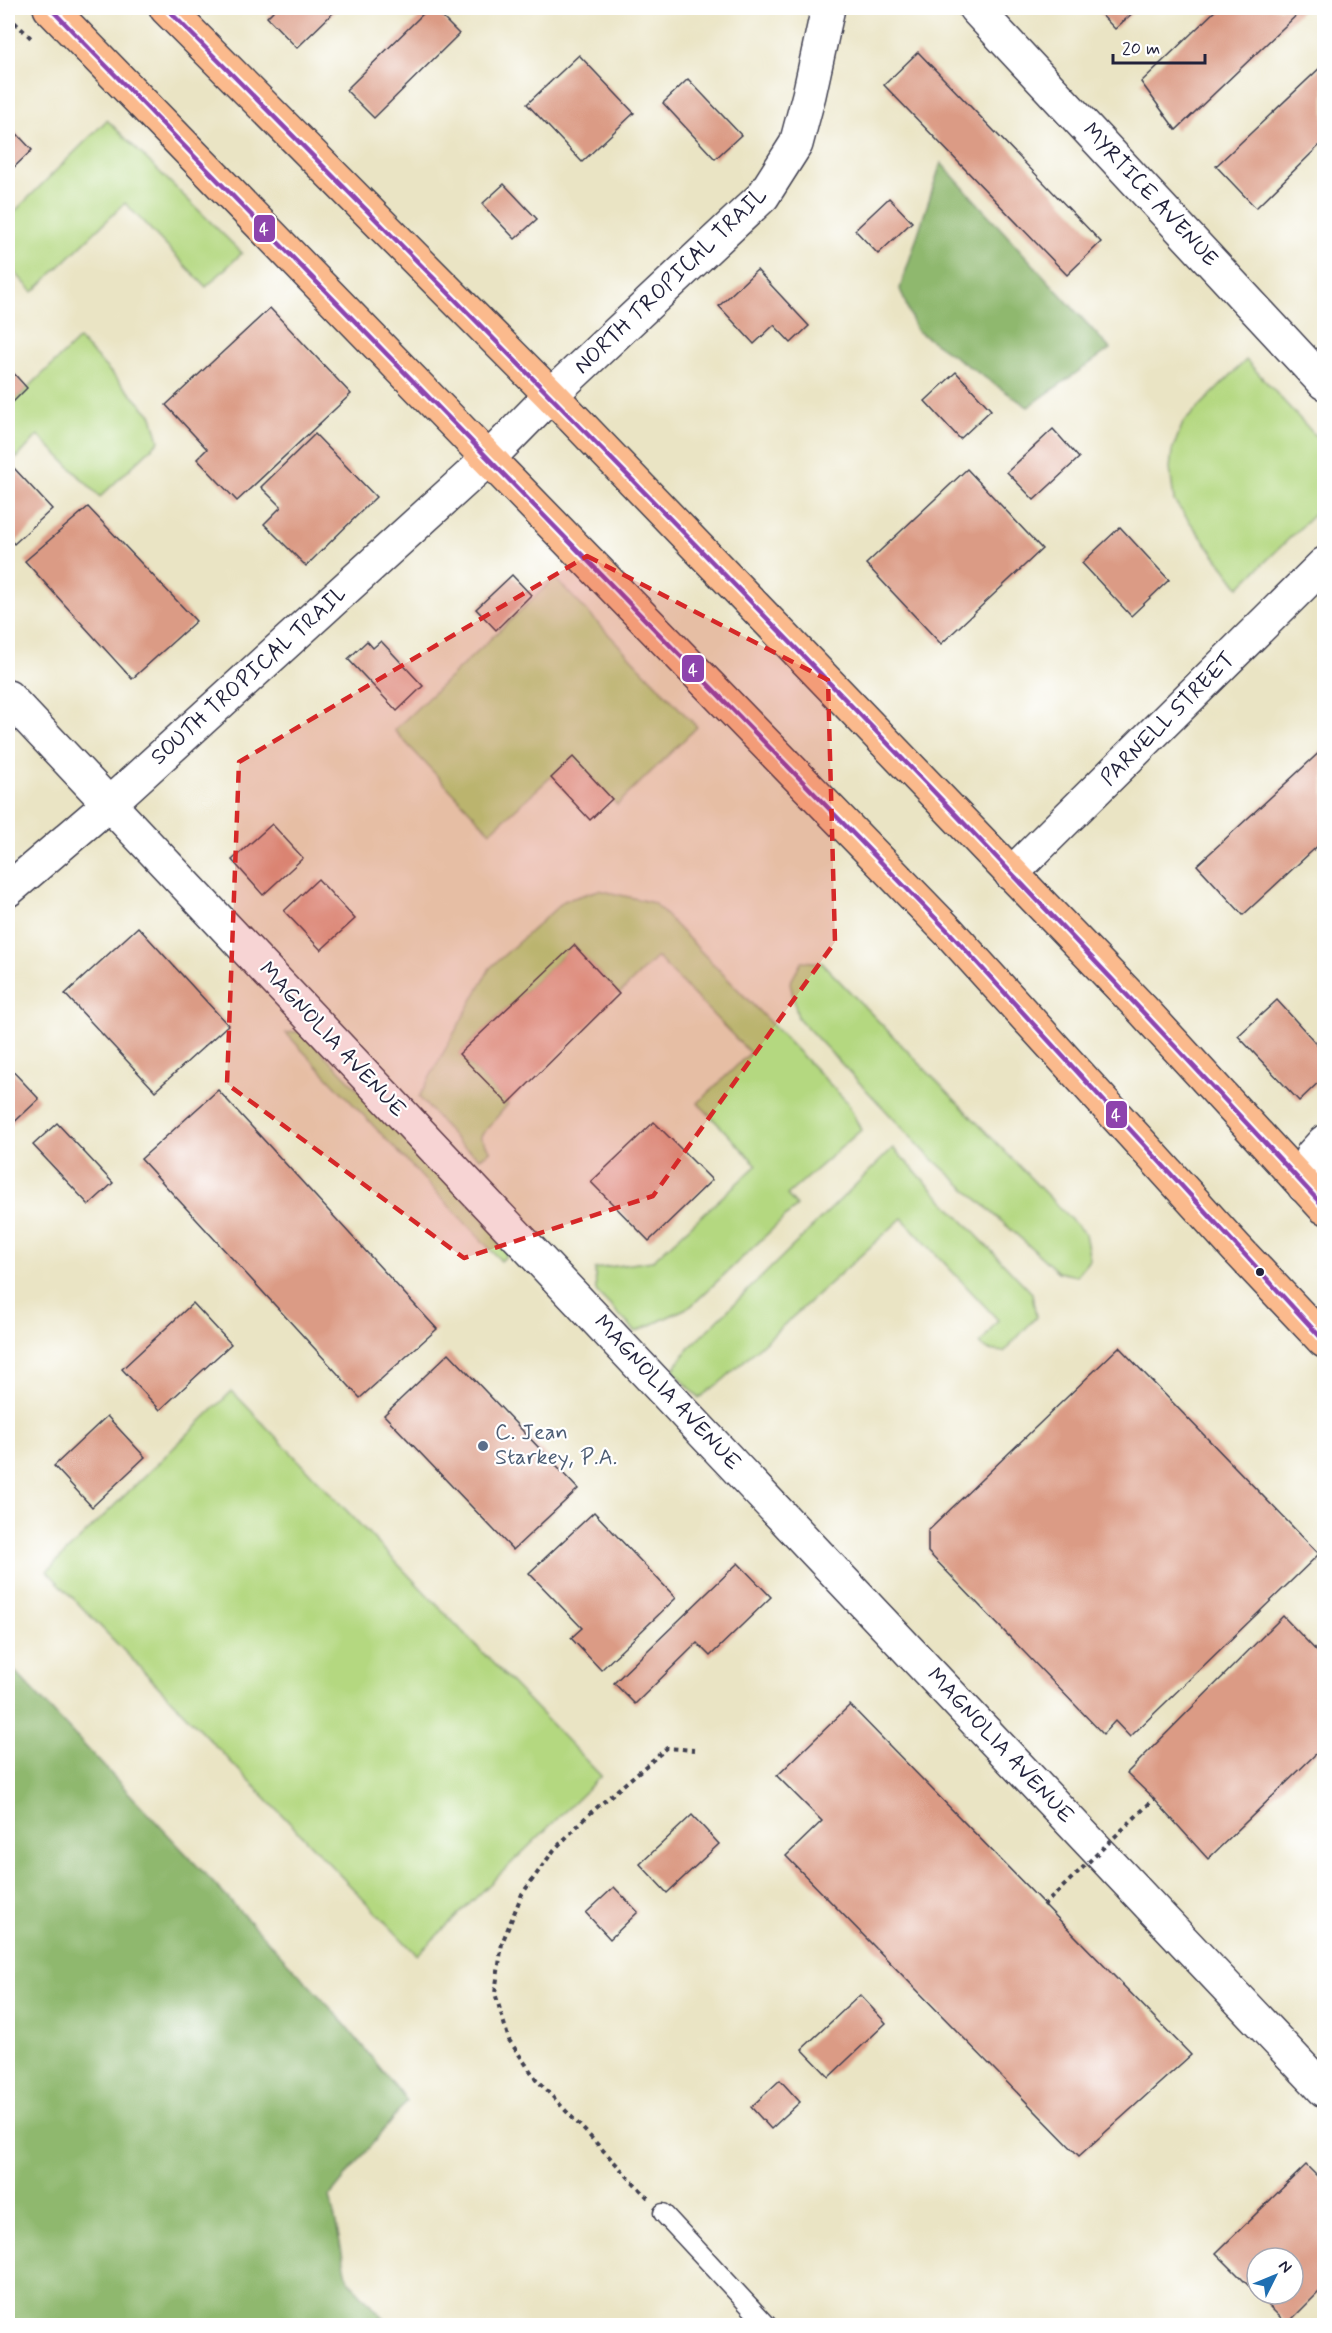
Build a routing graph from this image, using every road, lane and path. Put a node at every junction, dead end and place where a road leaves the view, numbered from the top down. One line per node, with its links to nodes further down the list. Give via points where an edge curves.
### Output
1 (50, 8): 7 (main road)
2 (166, 8): 6 (main road)
3 (828, 8): 6 (street, NORTH TROPICAL TRAIL, via 796,144 763,196)
4 (975, 8): 5 (street, MYRTICE AVENUE)
5 (1324, 383)
6 (551, 395): 7 (street, NORTH TROPICAL TRAIL); 11 (main road)
7 (488, 459): 10 (street, SOUTH TROPICAL TRAIL); 15 (main road, via 949,932)
8 (1324, 564): 11 (street, PARNELL STREET)
9 (8, 696): 10 (street, MAGNOLIA AVENUE)
10 (110, 803): 12 (street, SOUTH TROPICAL TRAIL); 19 (street, MAGNOLIA AVENUE)
11 (1011, 874): 14 (main road)
12 (8, 890)
13 (1324, 1142): 14 (street, via 1312,1155)
14 (1318, 1192)
15 (1324, 1341)
16 (695, 1750): 20 (path, via 667,1748 588,1815 554,1850 522,1894 502,1943 495,1993 509,2040 536,2079)
17 (1155, 1799): 18 (path, bridge)
18 (1043, 1906)
19 (1324, 2090)
20 (663, 2213): 21 (lane)
21 (768, 2325)

